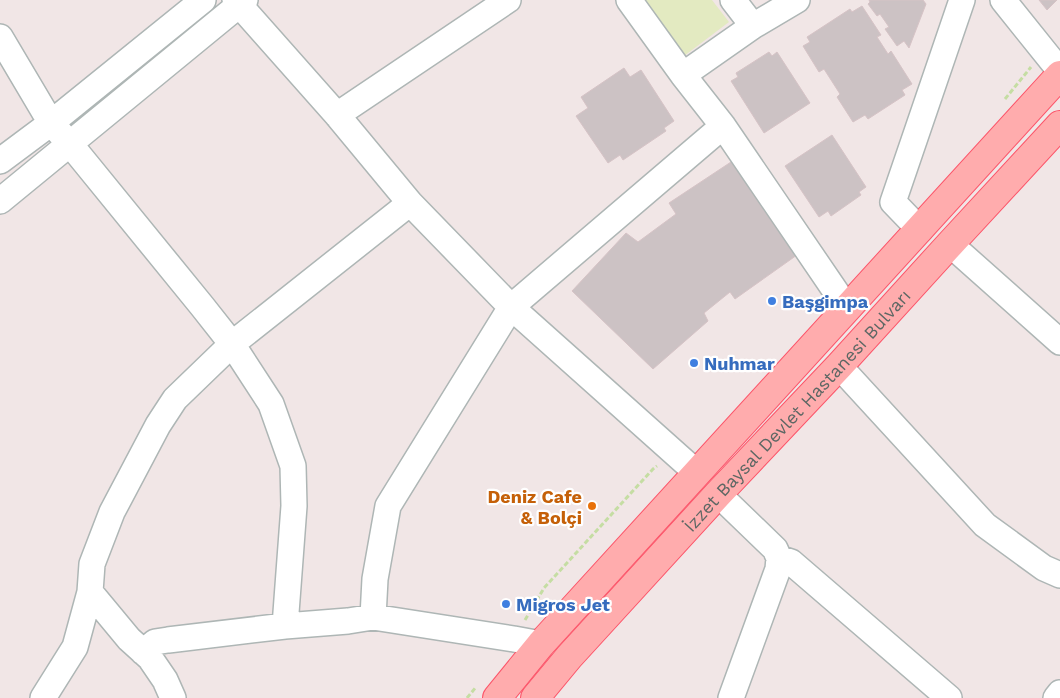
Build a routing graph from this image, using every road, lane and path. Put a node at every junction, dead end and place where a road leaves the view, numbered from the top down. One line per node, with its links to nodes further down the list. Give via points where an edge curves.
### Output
1 (203, 0): 16 (street)
2 (508, 0): 15 (street)
3 (629, 0): 12 (street)
4 (733, 0): 9 (street)
5 (797, 0): 9 (street)
6 (962, 0): 23 (street, via 893,202)
7 (1003, 0): 11 (street)
8 (240, 1): 15 (street); 19 (street)
9 (752, 26): 12 (street)
10 (0, 37): 16 (street)
11 (1052, 61): 14 (path)
12 (683, 75): 18 (street)
13 (1060, 75): 23 (main road, İzzet Baysal Devlet Hastanesi Bulvarı)
14 (1002, 102)
15 (337, 114): 22 (street)
16 (51, 123): 19 (street); 20 (street)
17 (1060, 125): 24 (main road, İzzet Baysal Devlet Hastanesi Bulvarı)
18 (723, 126): 25 (street); 26 (street)
19 (70, 144): 21 (street); 28 (street)
20 (0, 161)
21 (0, 201)
22 (410, 203): 25 (street); 28 (street)
23 (920, 230): 26 (main road, İzzet Baysal Devlet Hastanesi Bulvarı)
24 (950, 244): 27 (street); 29 (main road, İzzet Baysal Devlet Hastanesi Bulvarı)
25 (511, 307): 30 (street); 36 (street, via 388,506 375,579)
26 (847, 308): 31 (main road, İzzet Baysal Devlet Hastanesi Bulvarı)
27 (1060, 342)
28 (232, 344): 35 (street, via 175,399 158,425 112,512 92,564); 37 (street, via 271,404 293,466 294,506)
29 (839, 366): 32 (main road, İzzet Baysal Devlet Hastanesi Bulvarı); 34 (street, via 985,525)
30 (675, 453): 31 (street); 38 (path, via 653,469 544,588)
31 (697, 473): 39 (main road, İzzet Baysal Devlet Hastanesi Bulvarı)
32 (718, 494): 33 (street, via 775,549); 46 (main road, İzzet Baysal Devlet Hastanesi Bulvarı)
33 (779, 558): 47 (street, via 778,569); 48 (street, via 791,562)
34 (1060, 576)
35 (90, 592): 40 (street); 43 (street, via 75,647)
36 (373, 616): 37 (street); 38 (street)
37 (285, 626): 40 (street, via 155,642)
38 (514, 639): 39 (street)
39 (541, 644): 41 (main road, İzzet Baysal Devlet Hastanesi Bulvarı)
40 (144, 652): 44 (street, via 165,680)
41 (489, 690): 45 (path)
42 (1060, 693): 49 (street)
43 (43, 698)
44 (173, 698)
45 (467, 698)
46 (535, 698)
47 (731, 698)
48 (950, 698)
49 (1056, 698)

